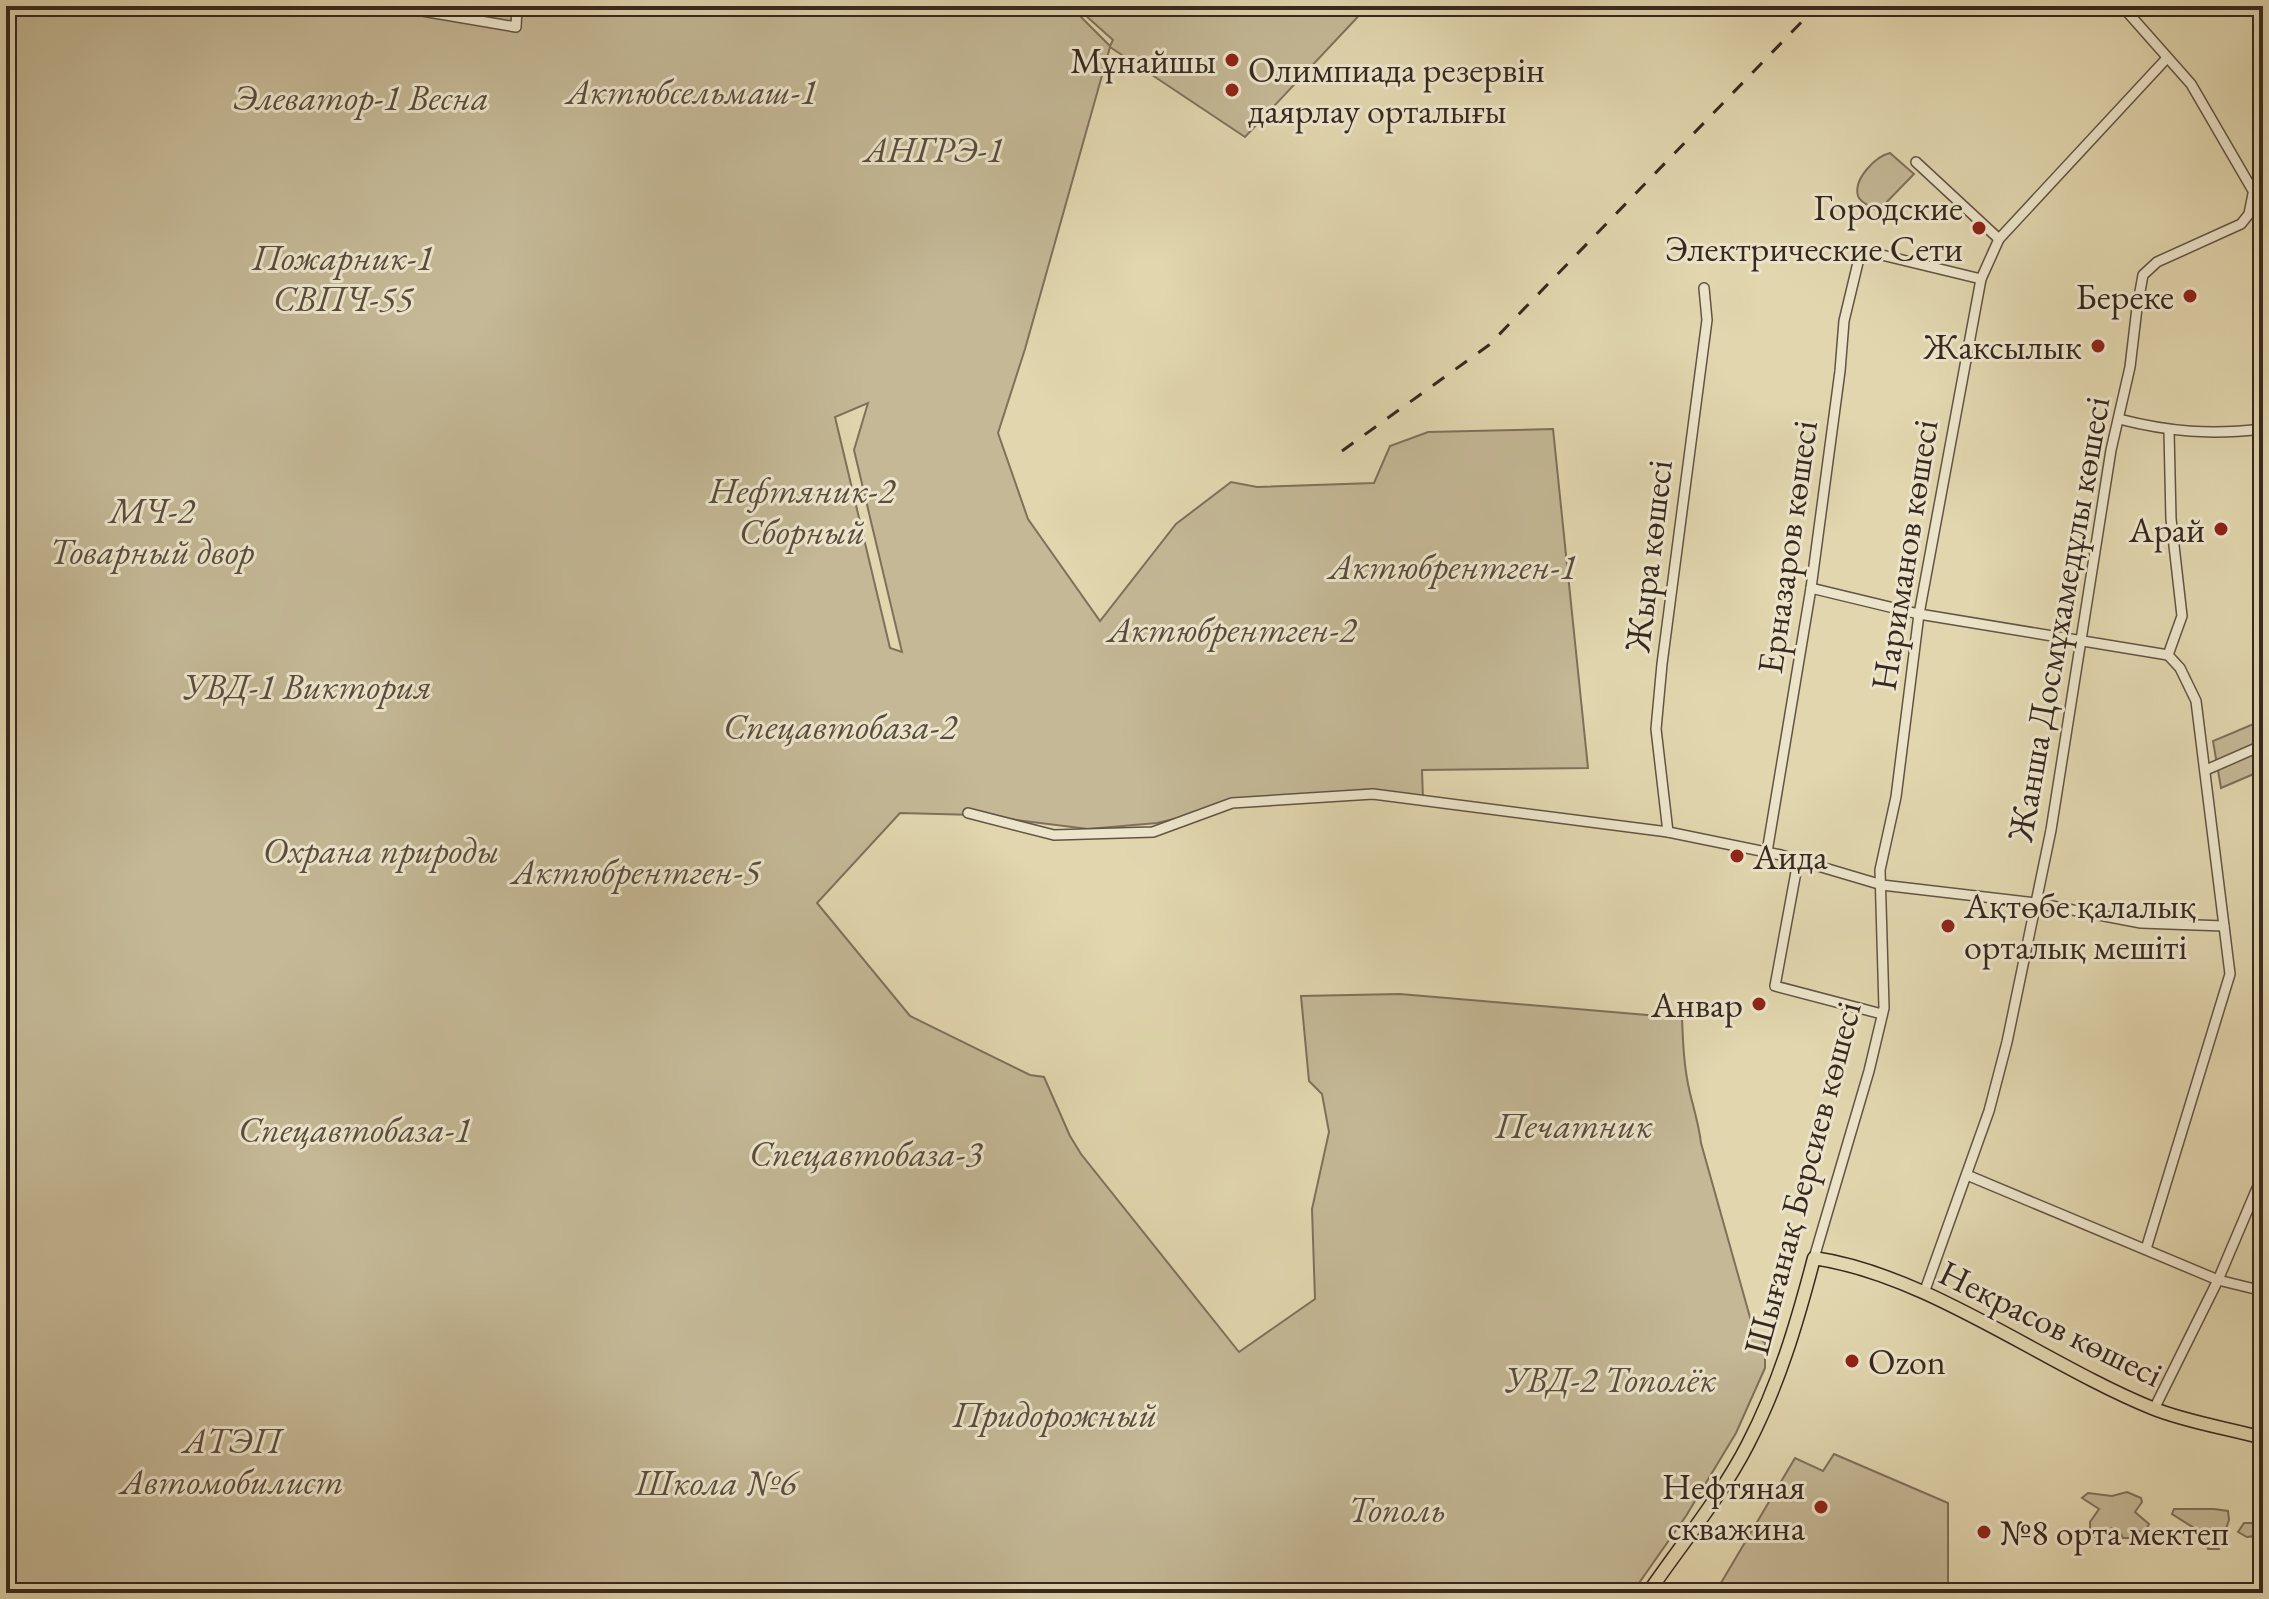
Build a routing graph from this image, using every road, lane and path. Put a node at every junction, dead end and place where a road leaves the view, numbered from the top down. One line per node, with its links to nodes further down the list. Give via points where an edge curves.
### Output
1 (393, 6): 2 (street, via 516,27)
2 (517, 6)
3 (2122, 6): 4 (street)
4 (2167, 58): 6 (street, via 2191,84); 8 (street, Нариманов көшесі)
5 (1916, 162): 8 (street)
6 (2253, 194): 7 (street); 11 (street, Жанша Досмұхамедұлы көшесі, via 2241,224 2157,262 2143,275)
7 (2263, 208)
8 (1999, 239): 9 (street, Нариманов көшесі)
9 (1981, 279): 14 (street, Ерназаров көшесі, via 1861,250 1844,321); 15 (street, Нариманов көшесі)
10 (1704, 288): 21 (street, Жыра көшесі, via 1707,320 1656,729)
11 (2119, 419): 13 (street); 16 (street, Жанша Досмұхамедұлы көшесі)
12 (2263, 429): 13 (street)
13 (2169, 431): 17 (street, via 2171,519 2182,616)
14 (1811, 588): 15 (street); 22 (street, Ерназаров көшесі)
15 (1919, 614): 16 (street); 24 (street, Нариманов көшесі, via 1896,797 1880,870)
16 (2081, 642): 17 (street); 25 (street, Жанша Досмұхамедұлы көшесі)
17 (2168, 655): 19 (street, via 2196,701)
18 (2263, 745): 19 (street)
19 (2206, 770): 26 (street)
20 (968, 813): 21 (street, via 1054,835 1153,832 1232,803 1373,794)
21 (1668, 832): 22 (street)
22 (1767, 852): 23 (street)
23 (1798, 861): 24 (street); 27 (street, via 1775,986)
24 (1882, 885): 25 (street); 27 (street, Шығанақ Берсиев көшесі)
25 (2036, 903): 26 (street, via 2141,923); 29 (street, Жанша Досмұхамедұлы көшесі, via 2007,1042)
26 (2224, 926): 30 (street, via 2230,974)
27 (1882, 1014): 31 (street, Шығанақ Берсиев көшесі)
28 (2263, 1174): 32 (street)
29 (1967, 1175): 30 (street); 34 (street, Жанша Досмұхамедұлы көшесі)
30 (2146, 1249): 32 (street)
31 (1814, 1258): 34 (main road, Некрасов көшесі); 37 (main road, Шығанақ Берсиев көшесі, via 1788,1353 1746,1447)
32 (2218, 1280): 33 (street); 35 (street)
33 (2263, 1291)
34 (1924, 1293): 35 (main road, Некрасов көшесі)
35 (2154, 1409): 36 (main road, Некрасов көшесі)
36 (2263, 1438)
37 (1648, 1593)

